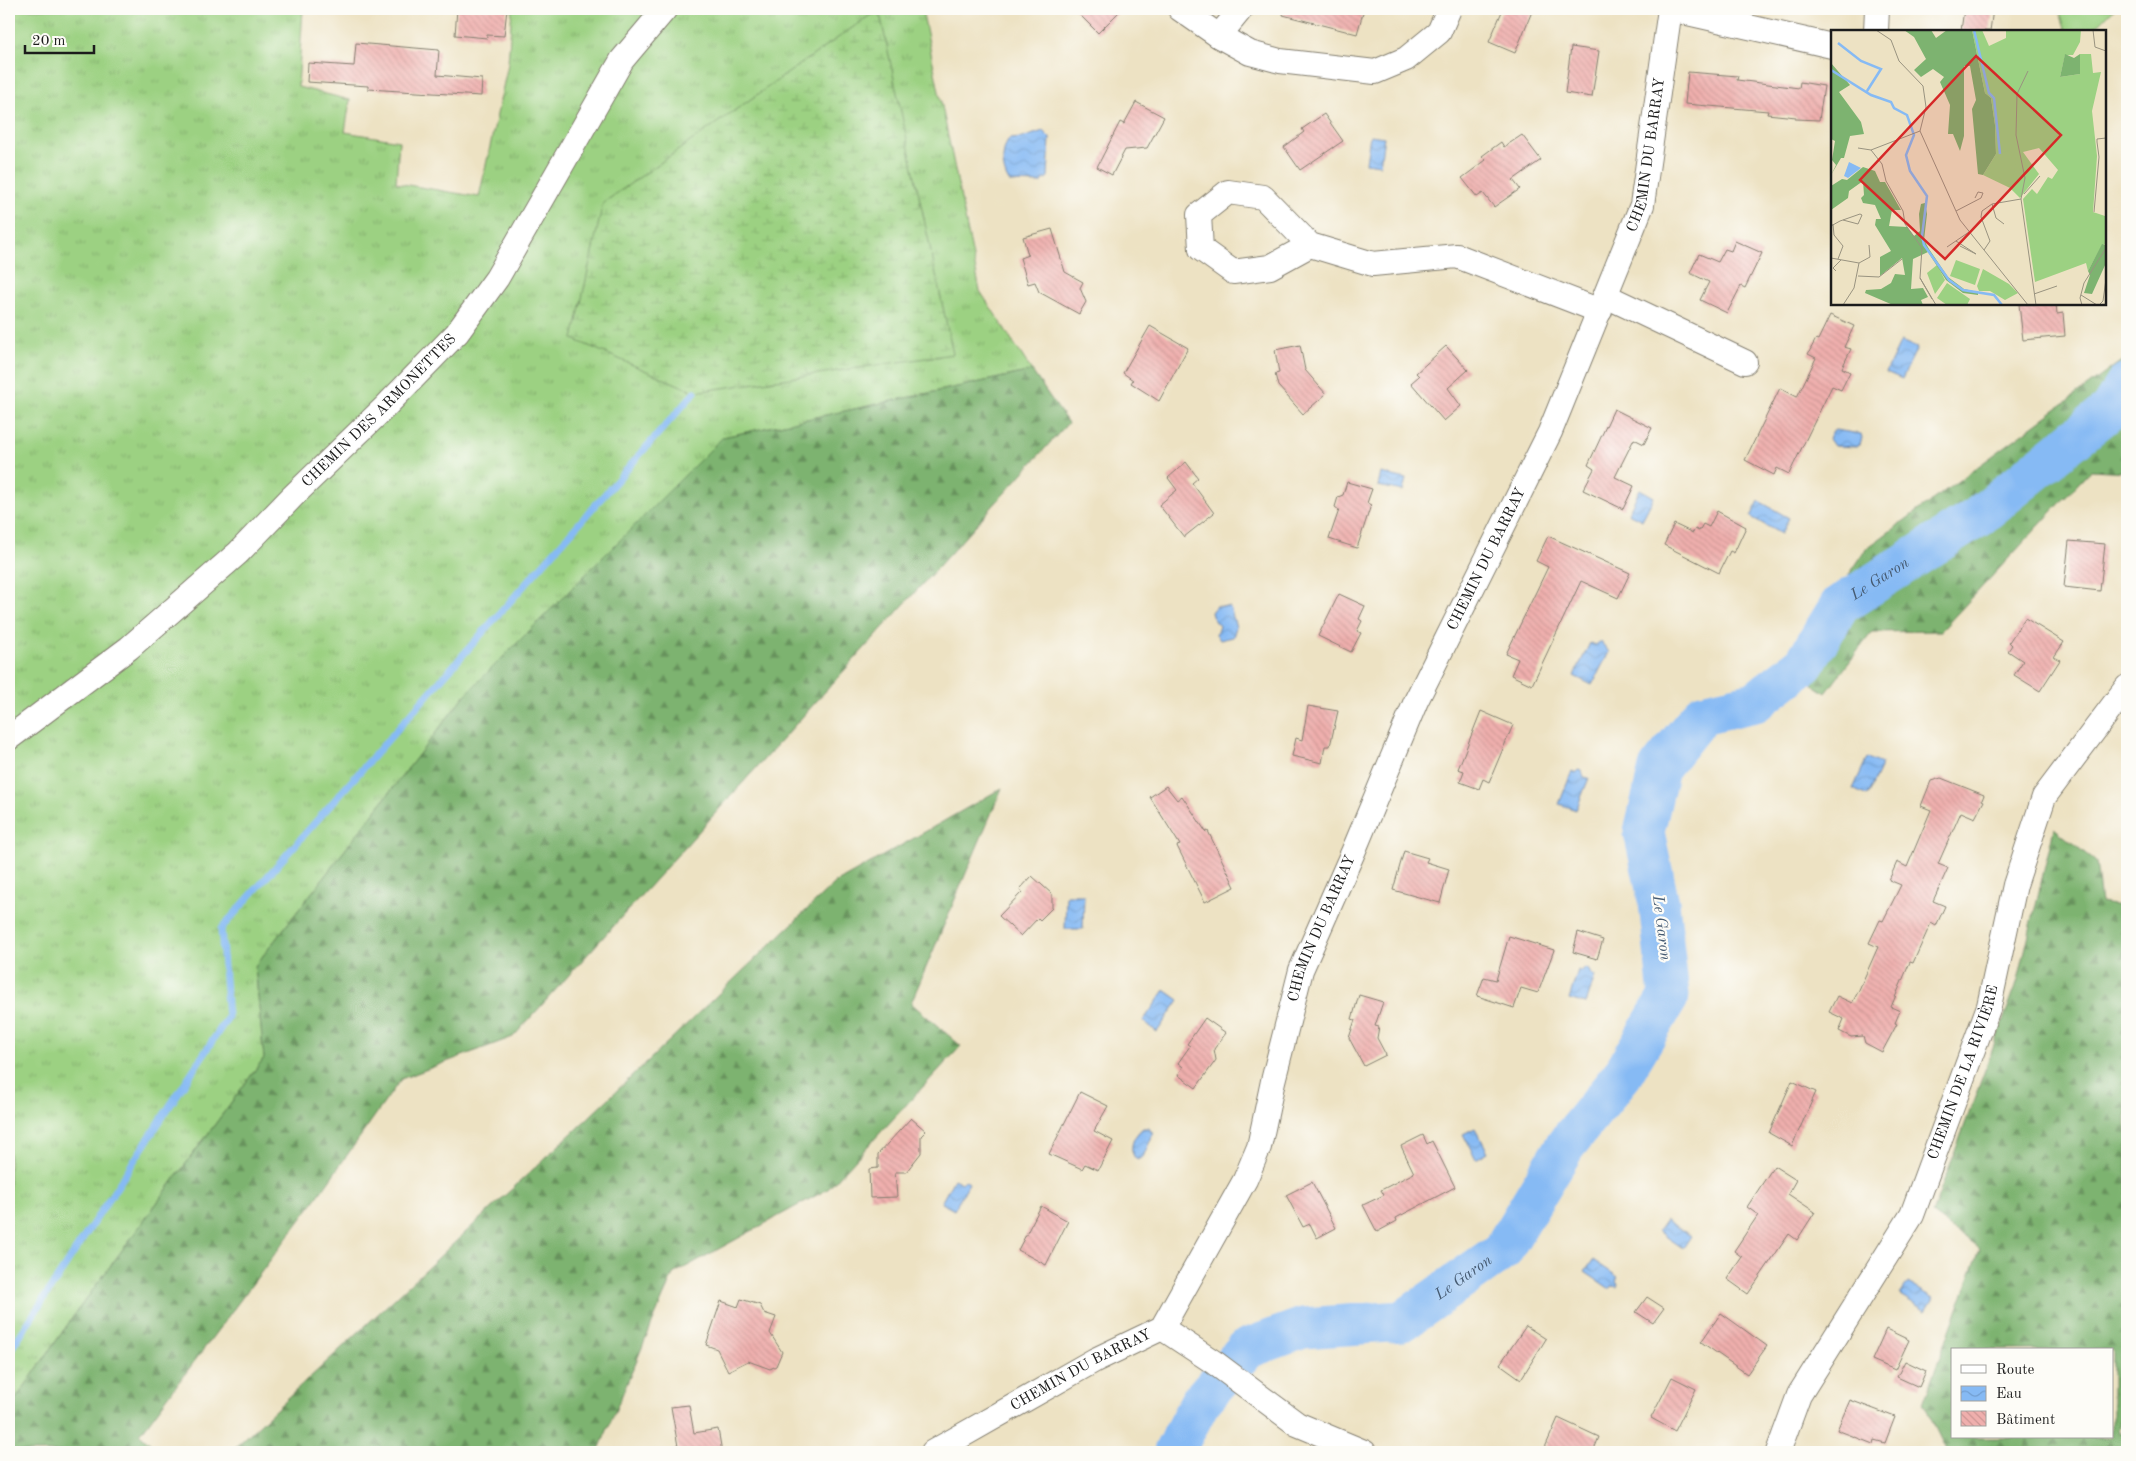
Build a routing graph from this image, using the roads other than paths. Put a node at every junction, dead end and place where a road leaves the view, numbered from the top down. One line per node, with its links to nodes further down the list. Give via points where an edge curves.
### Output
1 (665, 9): 14 (street, CHEMIN DES ARMONETTES, via 622,60 497,278 457,333 224,565 129,648)
2 (1180, 9): 8 (street)
3 (1241, 9): 8 (street)
4 (1449, 9): 8 (street, via 1439,32 1406,59 1375,72 1280,62 1250,53)
5 (1670, 9): 9 (street); 11 (street, CHEMIN DU BARRAY, via 1642,205)
6 (1877, 9): 7 (street)
7 (1876, 30)
8 (1219, 36)
9 (1831, 46)
10 (1310, 245): 11 (street, via 1373,264 1457,256)
11 (1603, 304): 12 (street); 15 (street, CHEMIN DU BARRAY, via 1550,432 1416,701 1301,970 1272,1081 1259,1147 1245,1180)
12 (1746, 362)
13 (2127, 687): 18 (street, CHEMIN DE LA RIVIÈRE, via 2044,797 2014,885 1988,1006 1912,1215 1799,1395)
14 (9, 738)
15 (1162, 1328): 16 (street, CHEMIN DU BARRAY, via 1095,1360); 17 (street, via 1297,1424)
16 (933, 1452)
17 (1364, 1452)
18 (1778, 1452)

